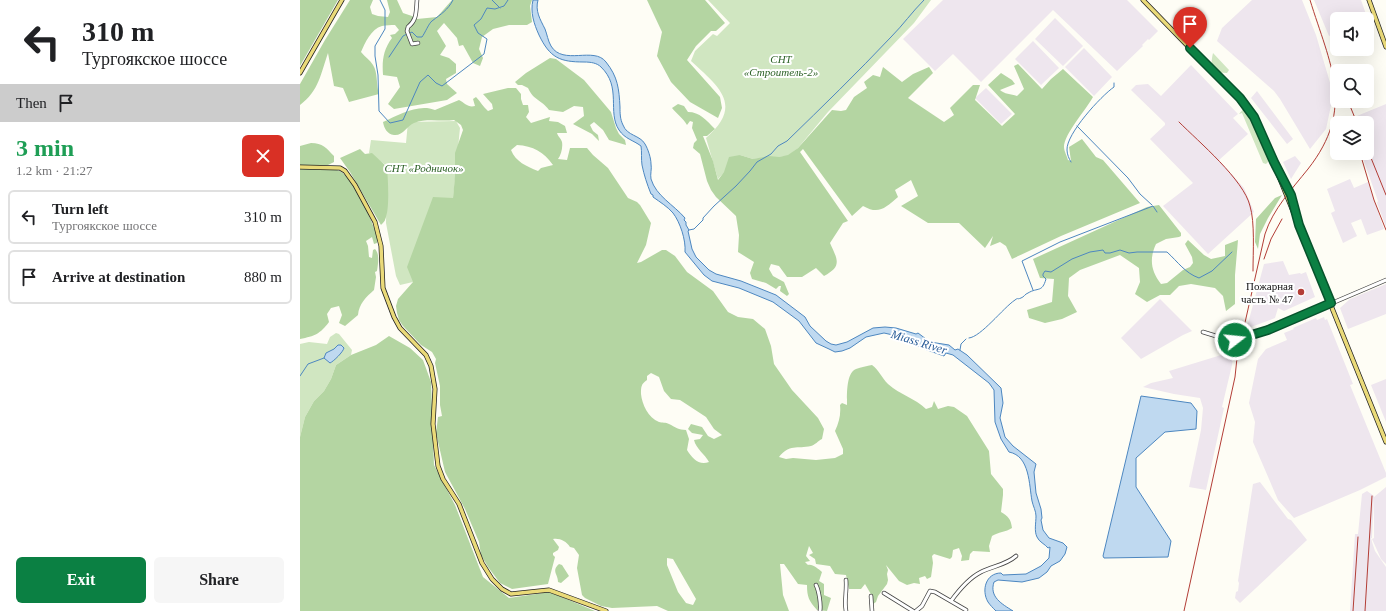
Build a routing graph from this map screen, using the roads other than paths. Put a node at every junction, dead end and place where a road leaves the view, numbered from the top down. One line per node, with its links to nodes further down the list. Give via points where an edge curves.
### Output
1 (342, 0): 7 (main road)
2 (417, 0): 5 (street, via 416,15 407,31 412,44)
3 (1143, 0): 10 (main road, via 1240,98 1254,117 1291,195 1299,225)
4 (1370, 0): 6 (main road)
5 (418, 43)
6 (1386, 47)
7 (300, 74)
8 (300, 167): 20 (main road, via 340,168 345,171 372,218 381,246 383,288 394,318 400,328 426,355 431,366 435,389 433,424 438,466 459,504 482,563 492,579 511,594 549,590)
9 (1386, 280): 10 (street)
10 (1331, 303): 11 (street, via 1268,330 1235,340); 12 (main road)
11 (1203, 332)
12 (1386, 442)
13 (1016, 556): 18 (street, via 1010,561 981,572)
14 (846, 580): 22 (street)
15 (816, 585): 21 (street)
16 (884, 593): 24 (street)
17 (871, 596): 23 (street)
18 (951, 601): 19 (street); 25 (street, via 930,591 922,606)
19 (966, 610)
20 (606, 611)
21 (820, 611)
22 (846, 611)
23 (872, 611)
24 (912, 611)
25 (916, 611)

